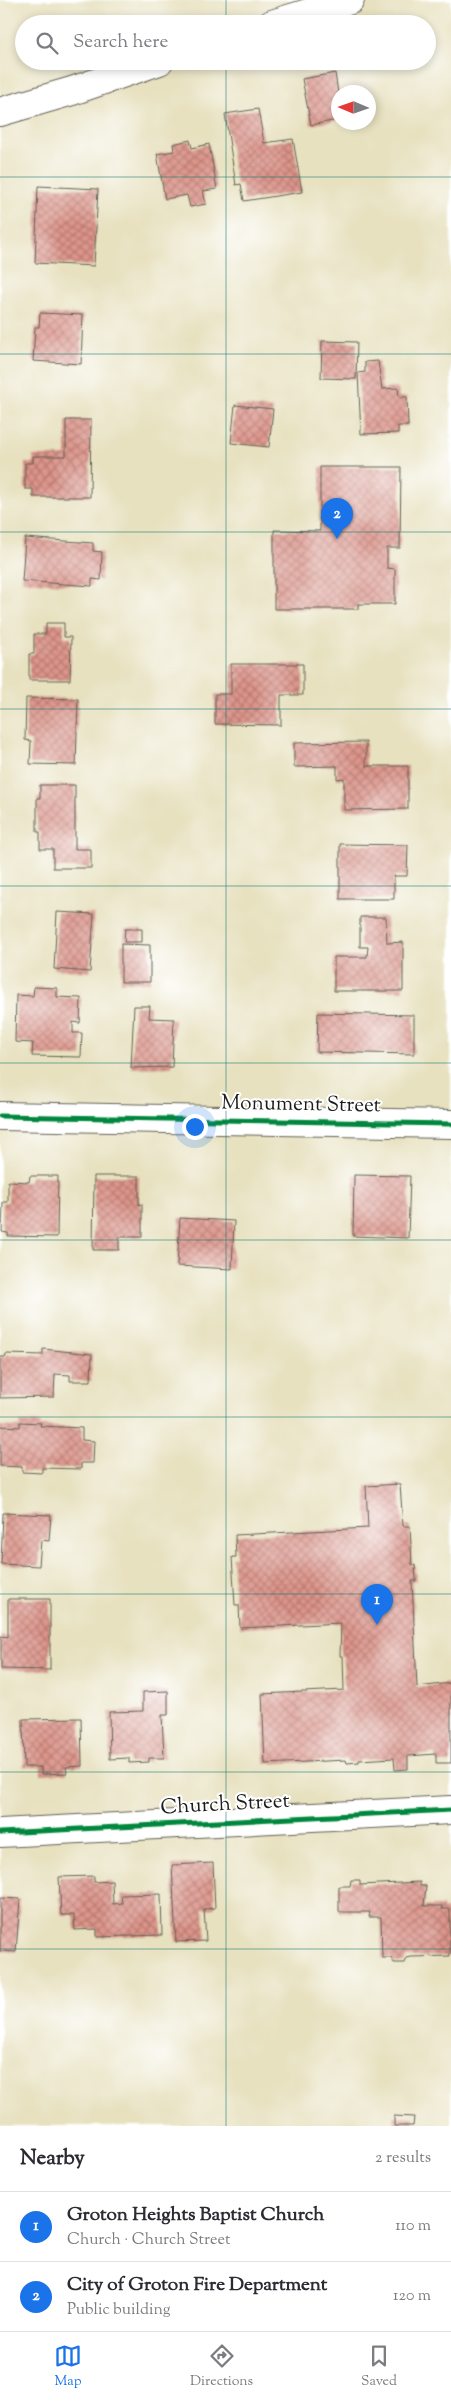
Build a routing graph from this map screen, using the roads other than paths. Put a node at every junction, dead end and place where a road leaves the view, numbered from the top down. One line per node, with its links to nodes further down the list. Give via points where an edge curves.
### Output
1 (350, 0): 2 (street)
2 (301, 15)
3 (132, 70): 4 (street)
4 (0, 112)
5 (0, 1116): 6 (street, Monument Street)
6 (451, 1124)
7 (451, 1810): 8 (street, Church Street)
8 (0, 1833)

